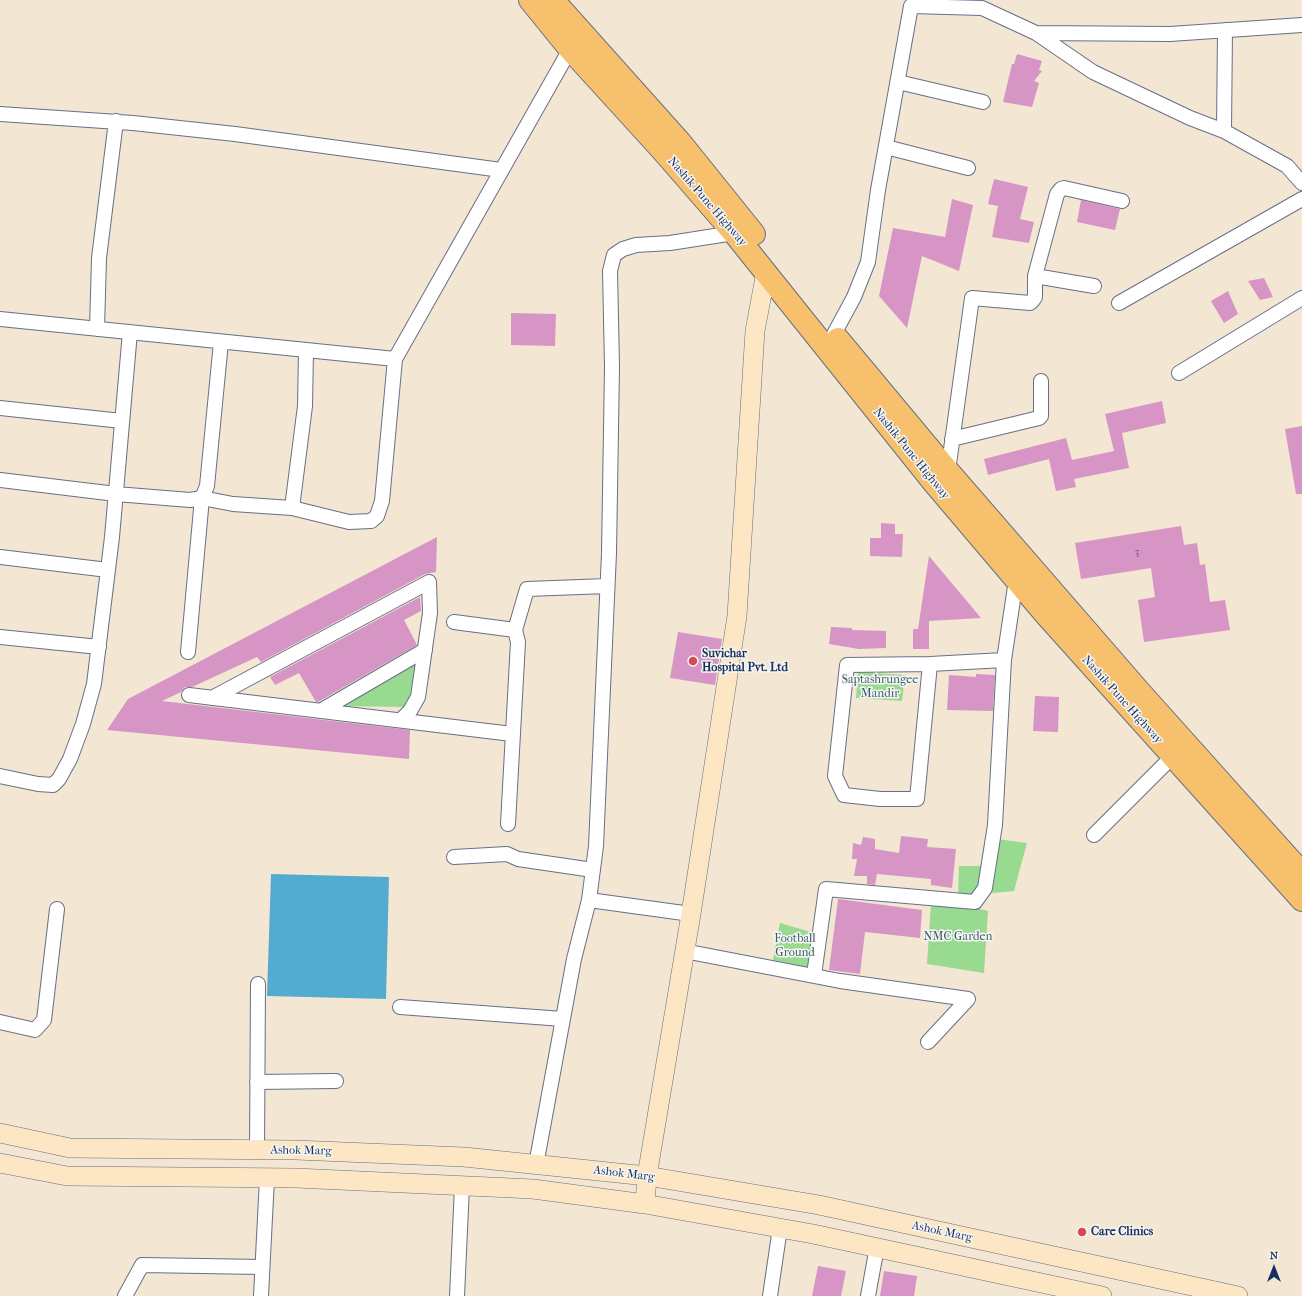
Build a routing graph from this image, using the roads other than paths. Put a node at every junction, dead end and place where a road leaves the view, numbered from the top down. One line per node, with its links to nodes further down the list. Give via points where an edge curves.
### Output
1 (530, 0): 6 (highway, Nashik Pune Highway)
2 (553, 0): 6 (highway, Nashik Pune Highway)
3 (1302, 24): 4 (street)
4 (1225, 30): 5 (street, via 1170,34); 11 (street)
5 (1036, 34): 7 (street, via 982,8 911,6); 11 (street, via 1093,72 1190,118)
6 (576, 40): 14 (street); 18 (highway, Nashik Pune Highway, via 662,150)
7 (898, 82): 8 (street); 12 (street)
8 (983, 102)
9 (0, 114): 10 (street)
10 (116, 121): 14 (street, via 235,134); 25 (street, via 99,258)
11 (1224, 131): 15 (street, via 1287,166)
12 (886, 147): 13 (street); 27 (street, via 868,262 854,297)
13 (968, 168)
14 (501, 170): 30 (street)
15 (1302, 183)
16 (1302, 199): 23 (street)
17 (1122, 201): 20 (street, via 1064,188 1059,190)
18 (740, 228): 19 (highway, Nashik Pune Highway); 27 (highway, Nashik Pune Highway); 44 (street, via 670,243 636,245 614,255 610,270 612,367)
19 (766, 272): 43 (highway, Nashik Pune Highway, via 934,483); 68 (street, via 755,331 737,616)
20 (1035, 276): 21 (street); 35 (street, via 1034,297 1030,303 972,298)
21 (1094, 286)
22 (1302, 298): 31 (street)
23 (1119, 303)
24 (0, 319): 25 (street)
25 (97, 329): 26 (street)
26 (130, 332): 28 (street); 34 (street)
27 (834, 334): 36 (highway, Nashik Pune Highway)
28 (221, 342): 29 (street); 39 (street, via 207,486)
29 (306, 350): 30 (street); 40 (street, via 305,406)
30 (395, 359): 40 (street, via 382,501 377,516 371,522 349,522)
31 (1179, 372)
32 (1041, 381): 35 (street, via 1039,418)
33 (0, 408): 34 (street)
34 (122, 421): 38 (street)
35 (952, 439): 36 (street)
36 (948, 471): 64 (highway, Nashik Pune Highway, via 1138,691)
37 (0, 480): 38 (street)
38 (116, 494): 39 (street, via 190,500); 42 (street)
39 (202, 498): 40 (street, via 233,504); 50 (street)
40 (292, 508)
41 (0, 557): 42 (street)
42 (108, 570): 48 (street)
43 (1016, 580): 51 (street); 58 (highway, Nashik Pune Highway)
44 (607, 586): 46 (street, via 527,589); 63 (street)
45 (454, 622): 46 (street)
46 (515, 630): 57 (street, via 518,642)
47 (0, 637): 48 (street)
48 (99, 647): 59 (street, via 94,684 83,724 70,759 59,779 53,785 45,785)
49 (425, 650): 54 (street, via 430,614 429,582); 55 (street); 56 (street, via 418,697)
50 (188, 652)
51 (1004, 660): 52 (street); 70 (street, via 995,825 985,888 975,902 826,889)
52 (930, 664): 52 (street, via 847,665 834,776 844,795 880,800 917,800)
53 (189, 695): 54 (street)
54 (212, 698): 55 (street)
55 (322, 710): 56 (street)
56 (401, 720): 57 (street)
57 (512, 734): 60 (street)
58 (1173, 756): 61 (street); 66 (highway, Nashik Pune Highway)
59 (0, 776)
60 (508, 824)
61 (1094, 835)
62 (454, 857): 63 (street, via 507,854 518,859)
63 (593, 870): 65 (street)
64 (1302, 873)
65 (589, 900): 68 (street); 73 (street, via 574,959)
66 (1302, 900)
67 (56, 910): 74 (street, via 44,1020 35,1030)
68 (691, 914): 69 (street)
69 (684, 951): 70 (street); 82 (street)
70 (814, 975): 75 (street, via 968,999)
71 (258, 984): 77 (street)
72 (400, 1007): 73 (street)
73 (563, 1019): 81 (street)
74 (0, 1022)
75 (928, 1042)
76 (336, 1081): 77 (street)
77 (257, 1082): 79 (street)
78 (0, 1133): 79 (street, Ashok Marg, via 70,1148)
79 (256, 1150): 81 (street, Ashok Marg, via 464,1157)
80 (0, 1163): 83 (street, via 67,1176)
81 (536, 1165): 82 (street, Ashok Marg)
82 (648, 1176): 85 (street); 96 (street, Ashok Marg, via 819,1205)
83 (267, 1178): 84 (street); 88 (street)
84 (462, 1186): 85 (street, via 533,1189); 92 (street)
85 (645, 1204): 86 (street)
86 (780, 1228): 87 (street); 93 (street)
87 (877, 1247): 89 (street); 94 (street)
88 (262, 1267): 90 (street, via 142,1265); 91 (street)
89 (1050, 1290): 95 (street)
90 (125, 1296)
91 (261, 1296)
92 (457, 1296)
93 (770, 1296)
94 (868, 1296)
95 (1102, 1296)
96 (1238, 1296)

